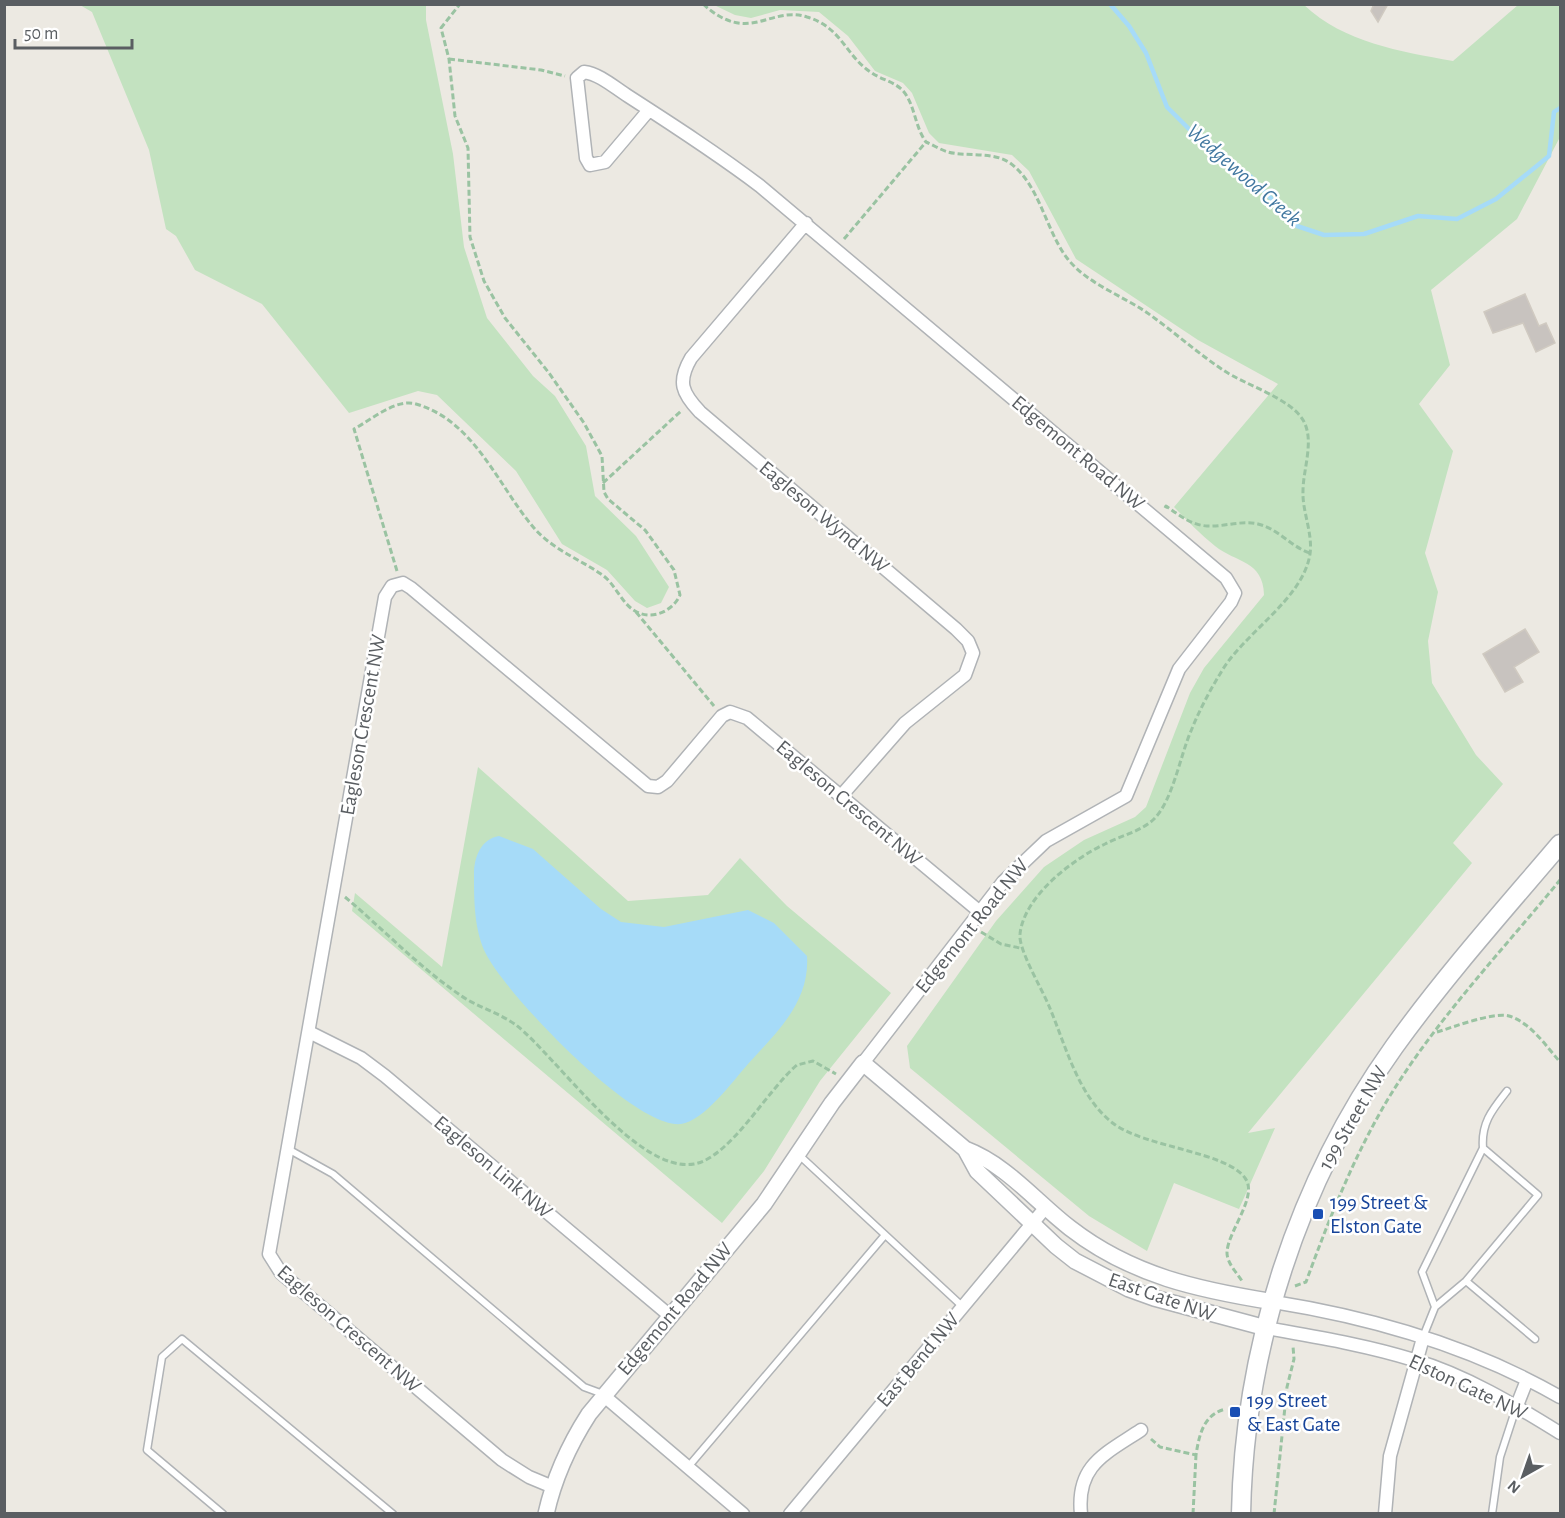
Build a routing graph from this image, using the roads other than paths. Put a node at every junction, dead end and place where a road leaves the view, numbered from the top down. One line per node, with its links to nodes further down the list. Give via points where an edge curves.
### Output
1 (649, 110): 1 (street, Edgemont Road NW, via 592,73 584,72 577,78 590,165 605,162); 2 (street, Edgemont Road NW, via 721,156)
2 (806, 223): 3 (street, Eagleson Wynd NW, via 691,358 683,372 682,385 690,401 956,629 973,653 965,675 905,723); 5 (street, Edgemont Road NW, via 1233,585 1231,602 1179,669 1126,796 1046,841 1026,857)
3 (841, 796): 5 (street, Eagleson Crescent NW); 6 (street, Eagleson Crescent NW, via 747,718 730,712 722,716 667,781 658,787 648,786 403,584 392,586 385,597)
4 (1560, 843): 17 (main road, 199 Street NW, via 1441,986 1369,1086 1332,1151 1303,1214)
5 (980, 912): 7 (street, Edgemont Road NW)
6 (309, 1032): 10 (street, Eagleson Crescent NW); 20 (street, Eagleson Link NW, via 361,1058 385,1076)
7 (863, 1063): 11 (street, East Gate NW); 12 (street, Edgemont Road NW)
8 (1508, 1091): 9 (lane, via 1488,1115 1482,1131)
9 (1483, 1148): 16 (lane, via 1538,1195); 19 (lane, via 1422,1272)
10 (287, 1149): 26 (lane, via 333,1174 584,1387); 32 (street, Eagleson Crescent NW, via 271,1236 269,1254 273,1264 502,1460)
11 (964, 1149): 13 (street, East Gate NW, via 988,1158); 14 (street, East Gate NW, via 977,1171)
12 (799, 1155): 15 (lane); 20 (street, Edgemont Road NW, via 764,1204)
13 (1046, 1207): 14 (street, East Bend NW); 17 (street, East Gate NW, via 1111,1256 1145,1272)
14 (1032, 1224): 18 (street, East Bend NW); 21 (street, East Gate NW, via 1076,1261 1128,1289 1184,1308)
15 (885, 1235): 18 (lane); 31 (lane)
16 (1466, 1281): 19 (lane); 23 (lane)
17 (1274, 1302): 21 (main road, 199 Street NW); 22 (street, Elston Gate NW, via 1361,1318)
18 (962, 1306): 37 (street, East Bend NW)
19 (1435, 1307): 22 (lane)
20 (669, 1315): 26 (street, Edgemont Road NW)
21 (1266, 1328): 24 (street, Elston Gate NW); 39 (main road, 199 Street NW, via 1251,1400)
22 (1423, 1338): 24 (street); 25 (street, Elston Gate NW)
23 (1535, 1339)
24 (1414, 1360): 28 (street, Elston Gate NW, via 1464,1380); 40 (street, via 1390,1456)
25 (1527, 1380): 27 (street, Elston Gate NW); 28 (street)
26 (603, 1395): 31 (street); 32 (street, Edgemont Road NW, via 578,1431)
27 (1560, 1397)
28 (1516, 1408): 30 (street, Elston Gate NW); 41 (lane, via 1500,1457)
29 (1141, 1430): 38 (street, via 1103,1456 1083,1479)
30 (1560, 1433)
31 (688, 1467): 36 (street)
32 (553, 1487): 35 (street, Edgemont Road NW)
33 (223, 1514): 34 (lane, via 147,1450 162,1357 182,1338)
34 (393, 1514)
35 (546, 1514)
36 (743, 1514)
37 (790, 1514)
38 (1081, 1514)
39 (1241, 1514)
40 (1385, 1514)
41 (1492, 1514)

